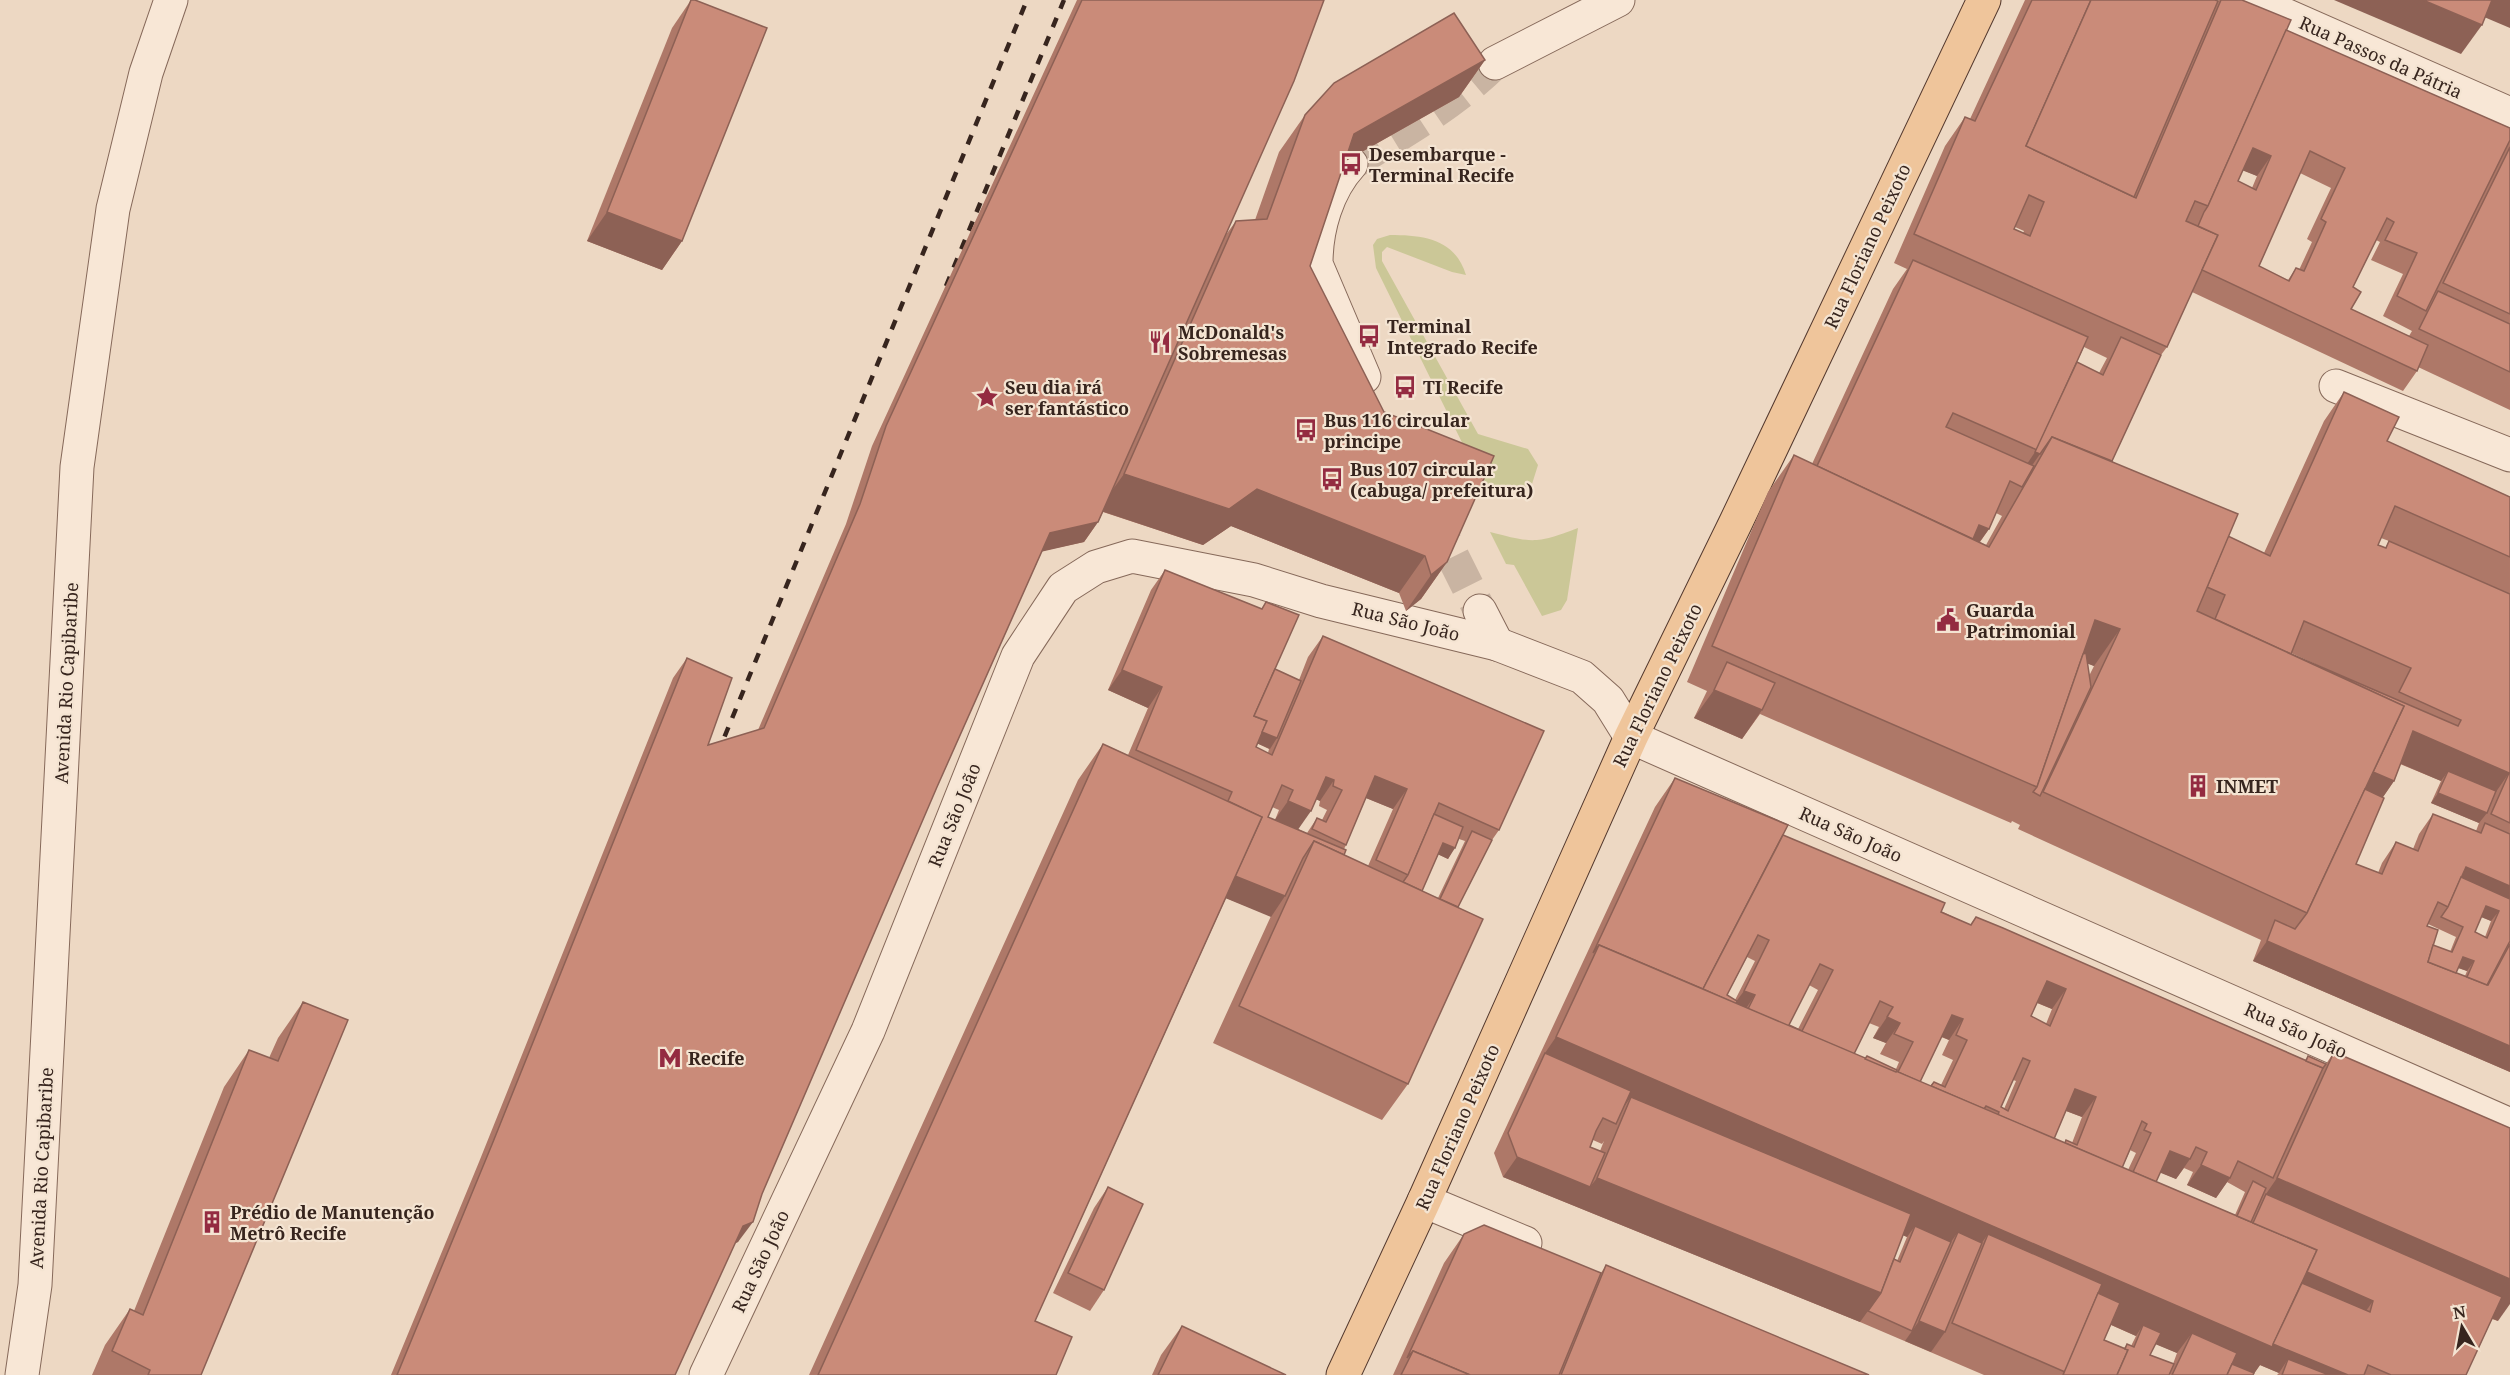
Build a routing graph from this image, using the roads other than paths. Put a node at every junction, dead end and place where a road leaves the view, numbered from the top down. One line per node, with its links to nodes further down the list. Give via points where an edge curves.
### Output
1 (171, 0): 17 (street, Avenida Rio Capibaribe, via 146,73 113,209 77,467 35,1285)
2 (1618, 0): 5 (street)
3 (1984, 0): 13 (main road, Rua Floriano Peixoto)
4 (2251, 0): 6 (street, Rua Passos da Pátria)
5 (1495, 63)
6 (2510, 114)
7 (1351, 164): 9 (street, via 1339,177 1329,199 1316,244 1316,264)
8 (2336, 386): 10 (street)
9 (1375, 402)
10 (2510, 455)
11 (1480, 611): 12 (street)
12 (1497, 644): 13 (street, Rua São João, via 1582,676 1608,700); 18 (street, Rua São João, via 1321,601 1254,580 1132,556 1096,567 1062,588 1018,656 868,1031)
13 (1631, 737): 14 (street, Rua São João); 15 (main road, Rua Floriano Peixoto)
14 (2510, 1125)
15 (1424, 1201): 16 (street); 19 (main road, Rua Floriano Peixoto)
16 (1557, 1256)
17 (22, 1375)
18 (706, 1375)
19 (1342, 1375)

